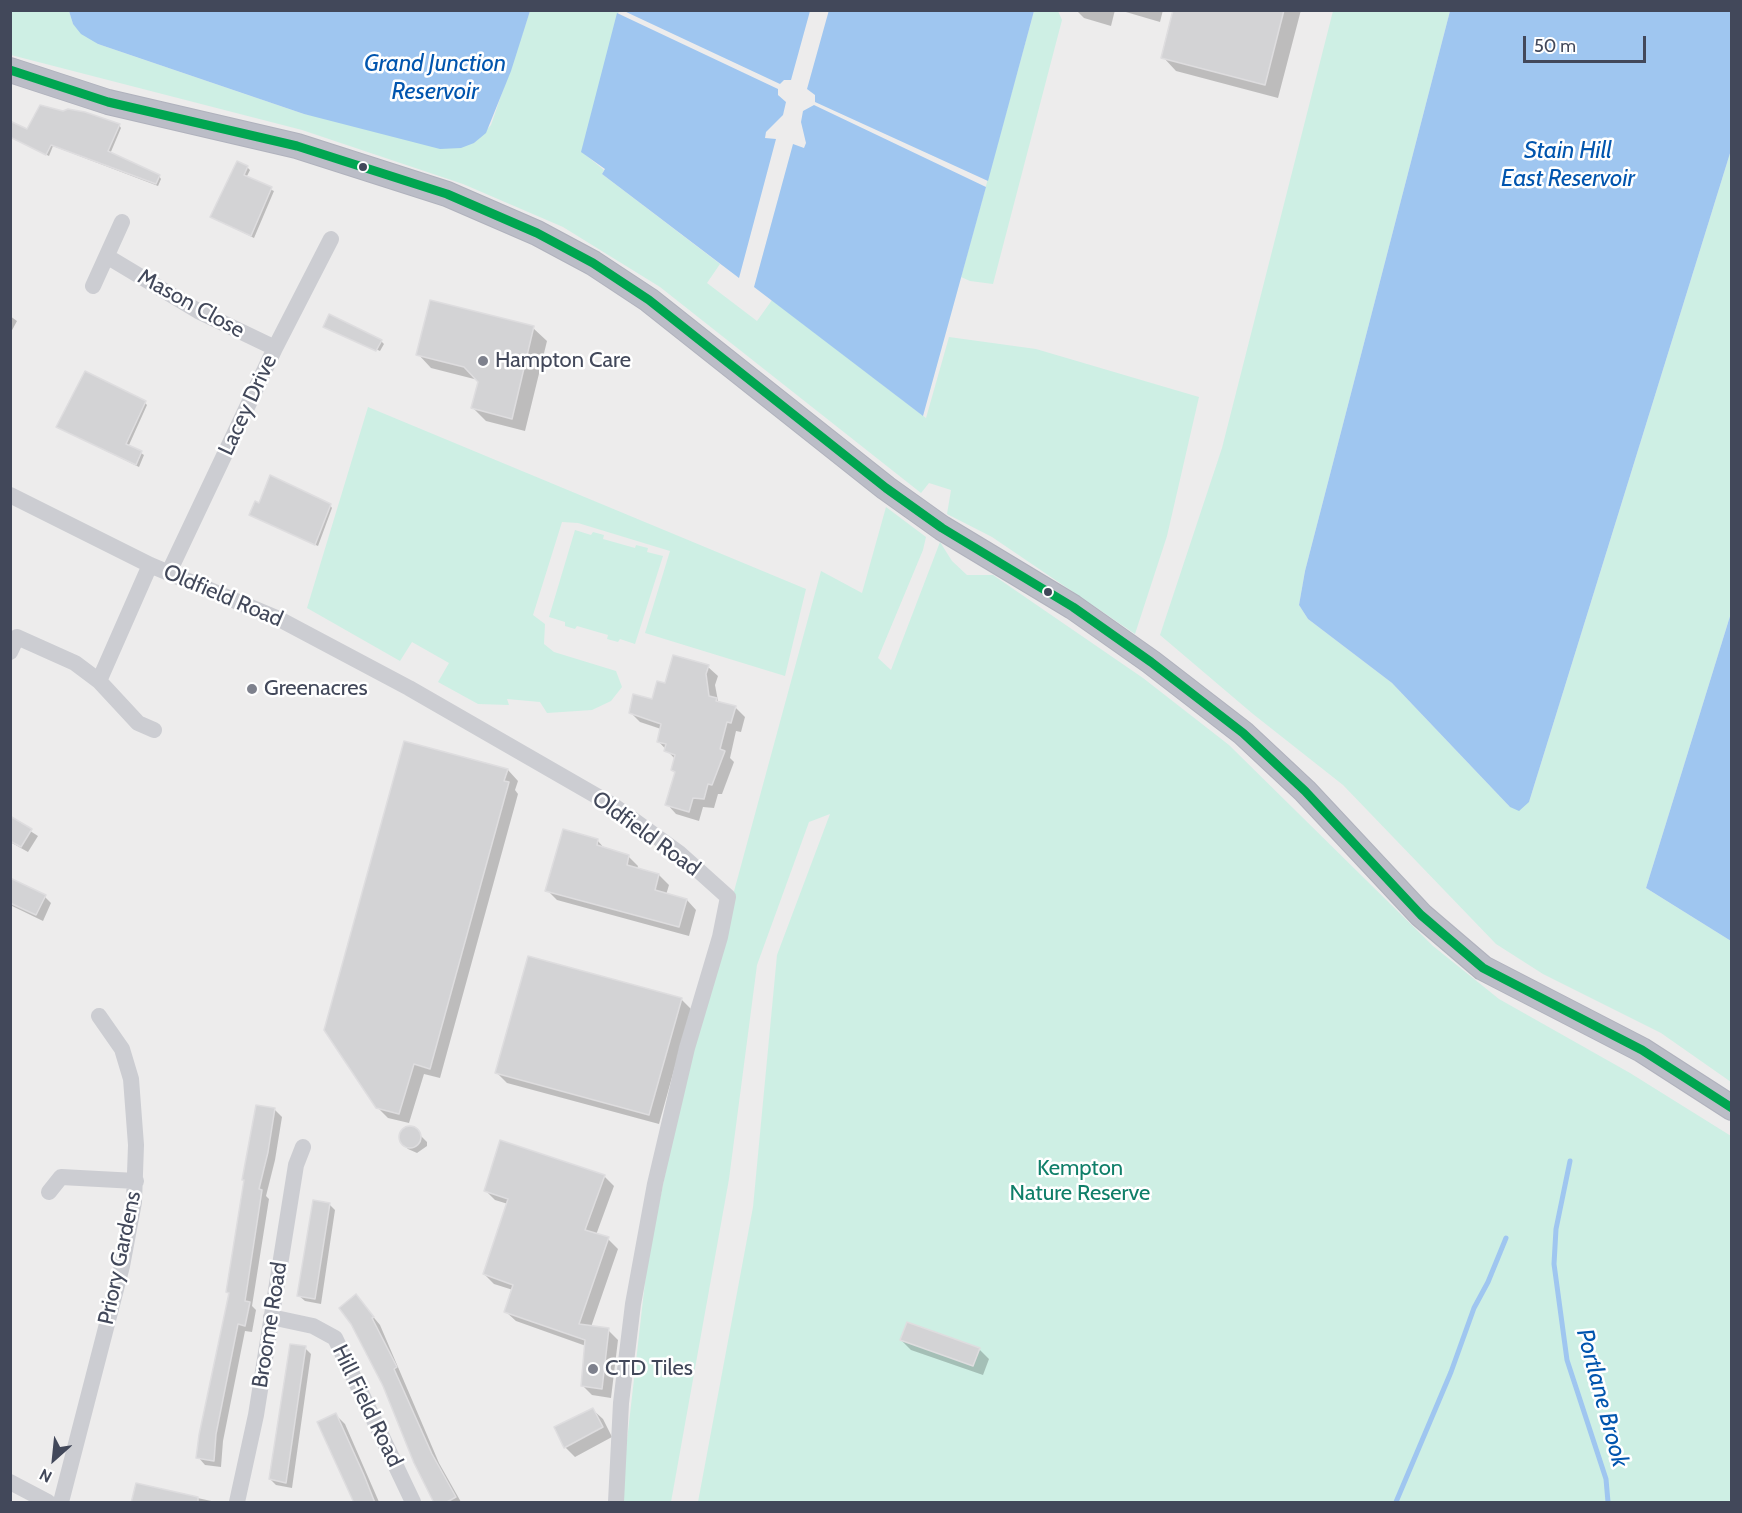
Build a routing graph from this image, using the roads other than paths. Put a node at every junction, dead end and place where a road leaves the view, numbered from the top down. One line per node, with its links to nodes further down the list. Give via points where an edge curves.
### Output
1 (10, 70): 14 (highway, via 108,102 297,146 447,194 537,233 593,263 658,307 886,488 942,528 1073,607 1243,733 1305,791 1421,915 1483,968 1642,1050)
2 (122, 222): 4 (street)
3 (331, 239): 6 (street, Lacey Drive)
4 (108, 257): 5 (street); 6 (street, Mason Close, via 198,311)
5 (93, 286)
6 (275, 348): 9 (street, Lacey Drive)
7 (10, 495): 8 (street, Oldfield Road)
8 (150, 565): 9 (street, Oldfield Road); 11 (street)
9 (169, 572): 24 (street, Oldfield Road, via 323,640 614,807 679,853 728,897 655,1184 622,1392)
10 (10, 652): 11 (street, via 17,637 75,663)
11 (99, 681): 12 (street, via 138,723)
12 (154, 730)
13 (99, 1016): 16 (street, Priory Gardens, via 122,1049 131,1079)
14 (1731, 1108)
15 (303, 1147): 18 (street, Broome Road, via 296,1166)
16 (136, 1180): 17 (street, via 61,1178); 21 (street, Priory Gardens, via 130,1234)
17 (49, 1192)
18 (271, 1317): 22 (street, Broome Road); 23 (street, Hill Field Road, via 319,1329 337,1341)
19 (10, 1482): 20 (street)
20 (48, 1503)
21 (61, 1503)
22 (237, 1503)
23 (413, 1503)
24 (616, 1503)

